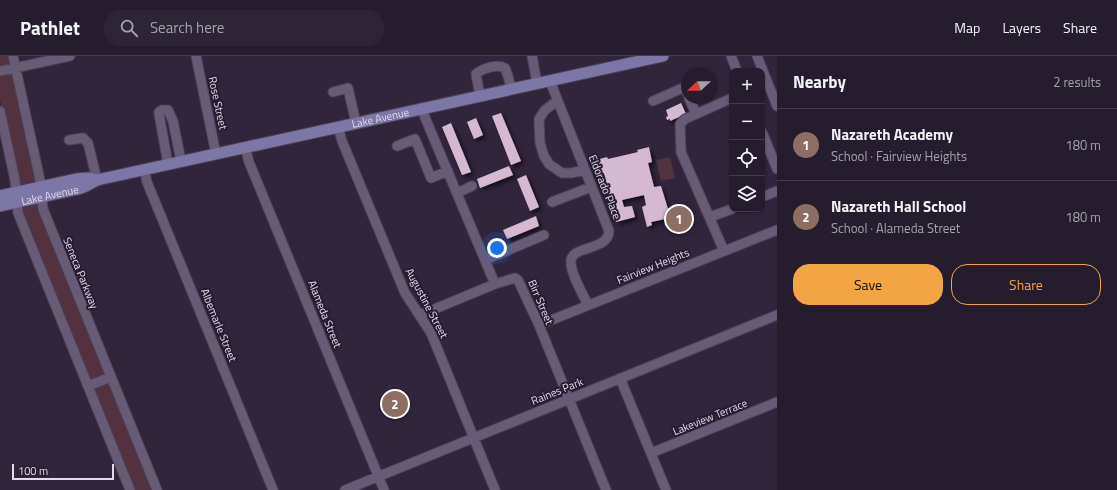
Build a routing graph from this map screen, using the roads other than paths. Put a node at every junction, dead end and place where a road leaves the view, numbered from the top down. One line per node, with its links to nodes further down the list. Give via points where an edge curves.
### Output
1 (13, 56): 8 (street, Seneca Parkway)
2 (70, 56): 8 (street)
3 (196, 56): 31 (street, Rose Street)
4 (532, 56): 12 (street)
5 (663, 56): 11 (main road, Lake Avenue)
6 (731, 56): 9 (street)
7 (757, 56): 21 (street)
8 (16, 68): 10 (street); 42 (street, Seneca Parkway)
9 (736, 68)
10 (0, 71)
11 (550, 81): 12 (main road, Lake Avenue); 18 (street, Eldorado Place)
12 (537, 83): 13 (main road, Lake Avenue)
13 (511, 88): 16 (main road, Lake Avenue); 16 (street, via 505,68 500,66 480,71 476,74)
14 (681, 91): 19 (street)
15 (333, 92): 25 (street, via 348,88)
16 (480, 96): 22 (main road, Lake Avenue)
17 (729, 99): 24 (street)
18 (557, 101): 36 (street, Eldorado Place); 36 (street, via 545,110 539,119 540,143 544,156 549,164 562,173)
19 (653, 101)
20 (692, 104): 24 (street)
21 (777, 106)
22 (421, 108): 25 (main road, Lake Avenue); 37 (street)
23 (0, 111): 46 (street, via 15,180)
24 (696, 114): 50 (street, via 680,124 681,152)
25 (356, 123): 26 (main road, Lake Avenue)
26 (338, 127): 30 (main road, Lake Avenue); 57 (street, Augustine Street, via 405,293)
27 (765, 139): 35 (street)
28 (69, 140): 38 (street, via 83,138 88,144)
29 (397, 146): 37 (street, via 415,139 431,178)
30 (245, 147): 31 (main road, Lake Avenue); 67 (street, Alameda Street)
31 (216, 154): 32 (main road, Lake Avenue)
32 (181, 161): 33 (main road, Lake Avenue); 33 (street, via 172,117 168,110 162,110 159,114)
33 (168, 164): 34 (main road, Lake Avenue)
34 (144, 169): 38 (main road, Lake Avenue); 70 (street, Albemarle Street, via 147,182)
35 (777, 169)
36 (584, 170): 40 (street, Eldorado Place)
37 (448, 171): 43 (street)
38 (97, 180): 42 (main road, Lake Avenue, via 80,179)
39 (472, 186): 43 (street)
40 (591, 187): 47 (street); 56 (street, Eldorado Place, via 609,236 605,241 572,257 573,272)
41 (777, 191): 45 (street)
42 (41, 192): 46 (main road, Lake Avenue); 60 (street, Seneca Parkway, via 43,209)
43 (457, 193): 54 (street)
44 (0, 196): 46 (main road, Lake Avenue)
45 (765, 196)
46 (16, 198): 48 (main road, Lake Avenue); 62 (street, via 18,213)
47 (552, 202)
48 (0, 206)
49 (729, 210): 50 (street)
50 (710, 217): 53 (street)
51 (777, 230): 53 (street, Fairview Heights)
52 (544, 235): 54 (street)
53 (724, 251): 56 (street, Fairview Heights)
54 (485, 260): 55 (street)
55 (495, 284): 57 (street); 59 (street, Birr Street, via 515,278 518,280)
56 (588, 306): 59 (street, Fairview Heights)
57 (420, 315): 65 (street, Augustine Street, via 430,333)
58 (777, 315): 61 (street, Raines Park)
59 (538, 325): 63 (street, Birr Street)
60 (110, 377): 62 (street); 69 (street, Seneca Parkway)
61 (620, 378): 63 (street, Raines Park); 66 (street)
62 (88, 386): 68 (street)
63 (568, 399): 65 (street, Raines Park); 74 (street, Birr Street)
64 (777, 402): 66 (street, Lakeview Terrace)
65 (473, 438): 67 (street, Raines Park); 73 (street, Augustine Street)
66 (651, 453): 75 (street)
67 (379, 476): 71 (street, Raines Park); 72 (street, Alameda Street)
68 (130, 490)
69 (157, 490)
70 (273, 490)
71 (345, 490)
72 (384, 490)
73 (495, 490)
74 (606, 490)
75 (666, 490)

